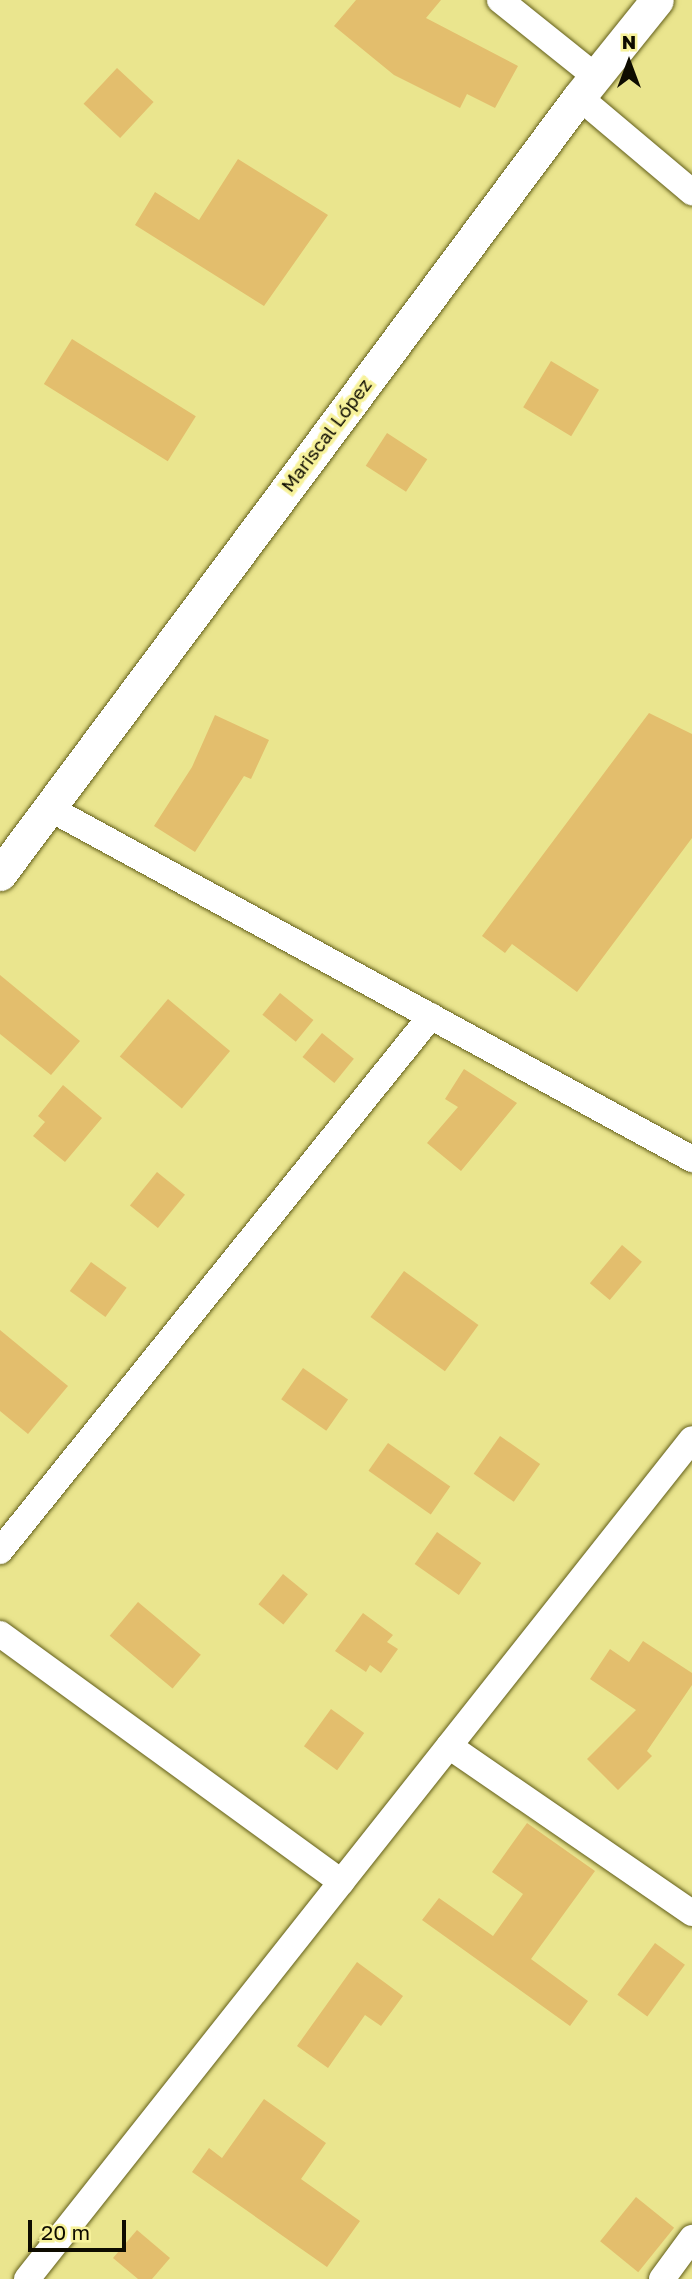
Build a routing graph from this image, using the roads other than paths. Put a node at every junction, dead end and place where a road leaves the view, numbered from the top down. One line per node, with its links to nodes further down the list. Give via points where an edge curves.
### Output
1 (500, 0): 3 (street)
2 (657, 0): 3 (street, Mariscal López)
3 (587, 86): 4 (street); 5 (street, Mariscal López)
4 (692, 192)
5 (48, 807): 6 (street, Mariscal López); 7 (street)
6 (0, 874)
7 (431, 1016): 8 (street); 10 (street)
8 (692, 1159)
9 (692, 1439): 12 (street)
10 (0, 1551)
11 (0, 1634): 13 (street)
12 (449, 1746): 13 (street); 14 (street)
13 (341, 1882): 16 (street)
14 (692, 1913)
15 (692, 2238): 17 (street)
16 (27, 2279)
17 (662, 2279)

